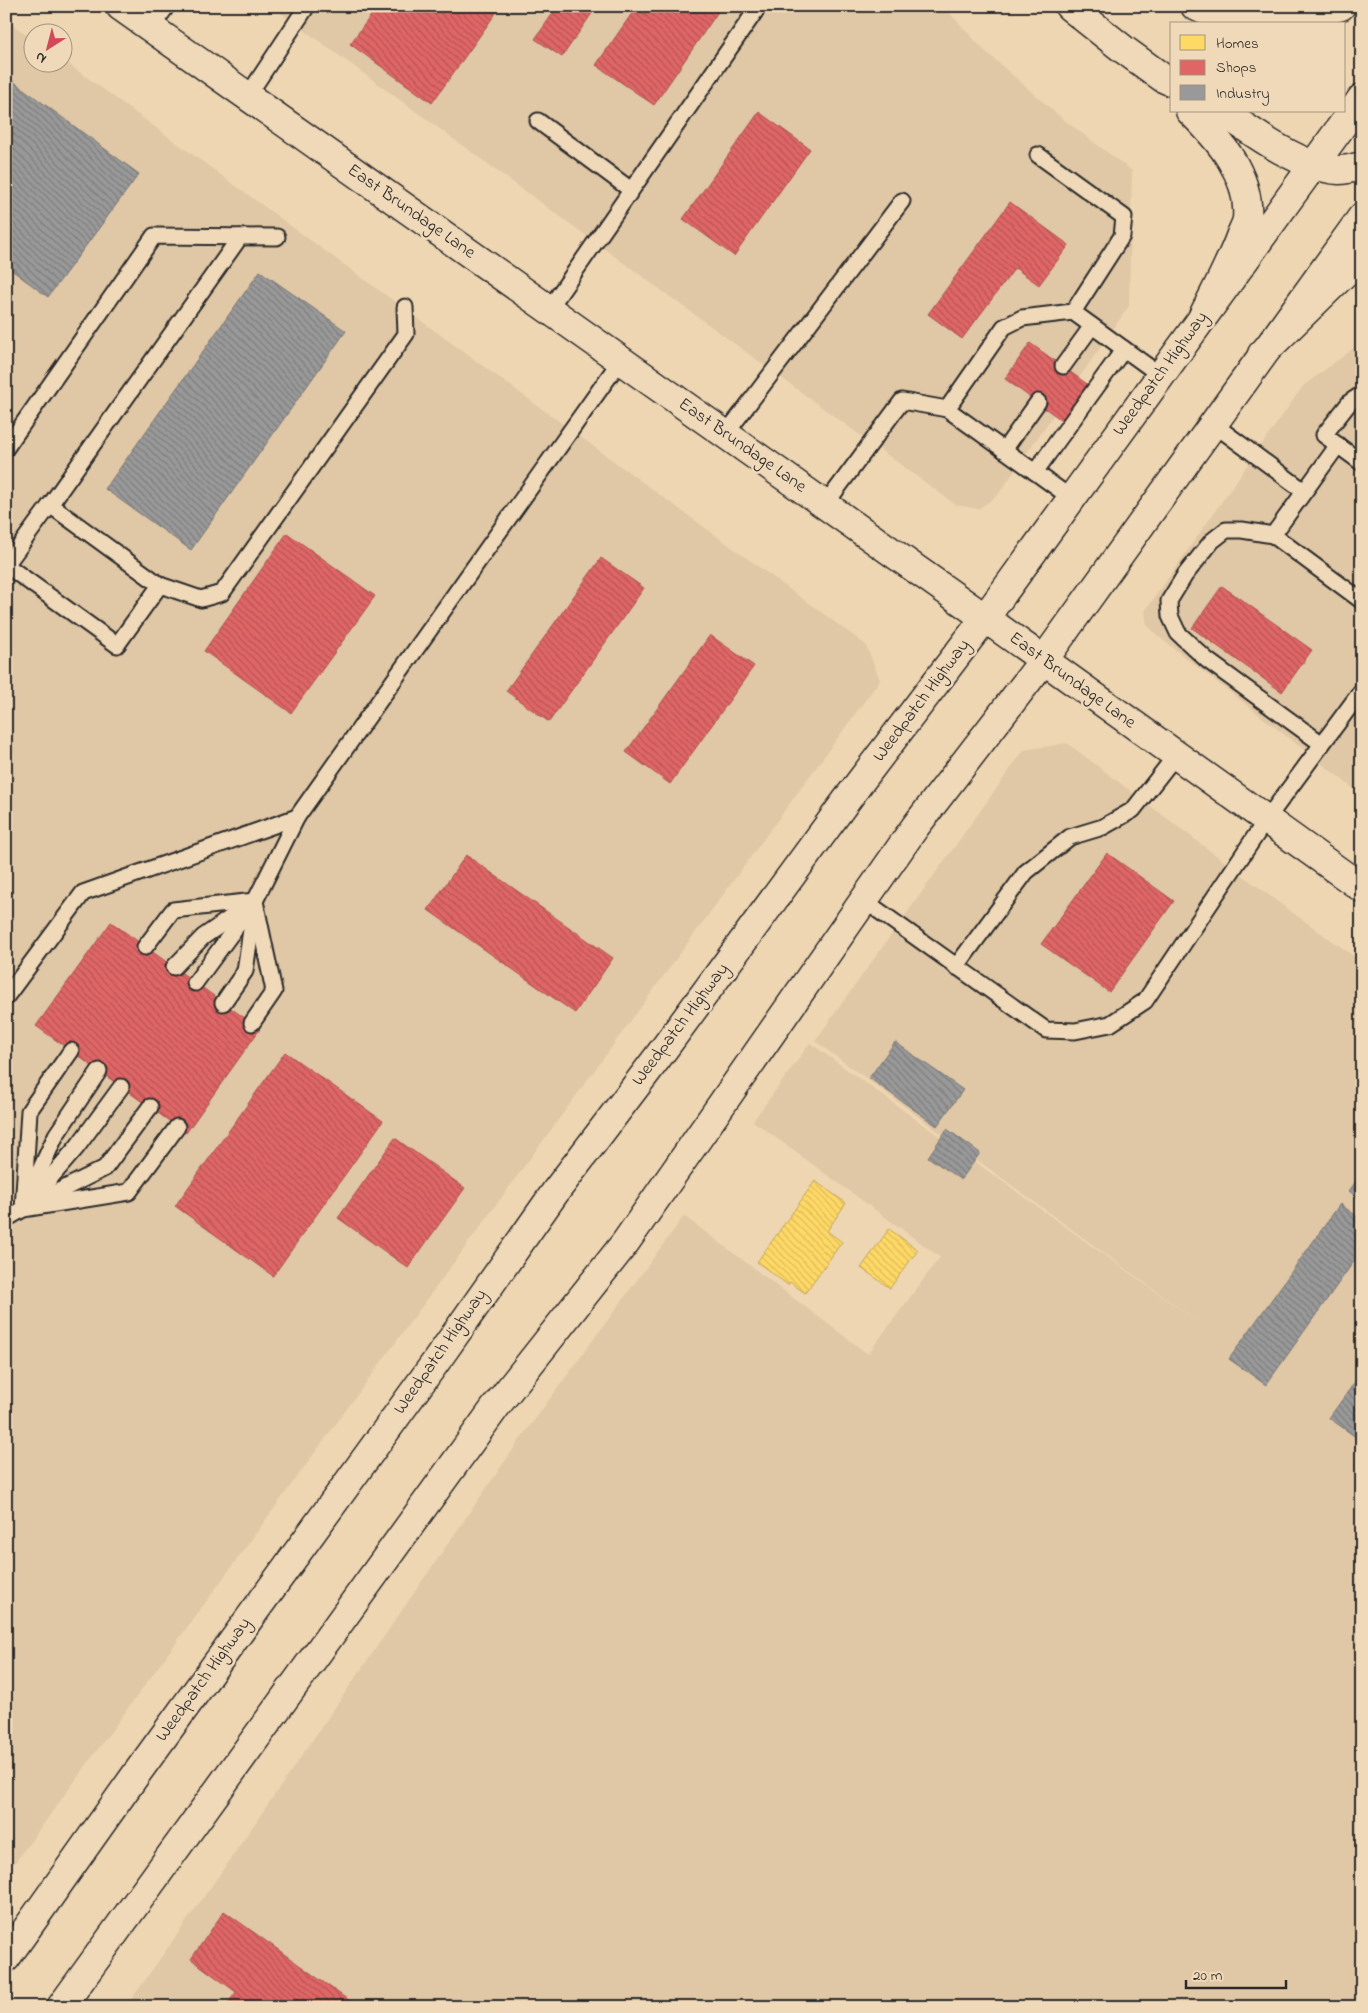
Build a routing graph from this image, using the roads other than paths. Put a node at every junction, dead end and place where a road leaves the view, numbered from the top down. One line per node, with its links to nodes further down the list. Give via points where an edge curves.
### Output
1 (120, 6): 8 (main road, East Brundage Lane)
2 (167, 6): 8 (lane)
3 (307, 6): 10 (lane)
4 (759, 6): 18 (lane)
5 (1069, 6): 9 (main road)
6 (1195, 6): 7 (main road, via 1231,17 1264,21 1322,13)
7 (1341, 6)
8 (151, 28): 10 (main road, East Brundage Lane)
9 (1169, 83)
10 (247, 97): 25 (main road, East Brundage Lane)
11 (1362, 98): 16 (main road, Weedpatch Highway)
12 (1191, 112): 27 (main road, via 1234,164 1245,190 1247,220)
13 (1223, 112): 16 (main road, via 1275,147)
14 (538, 121): 18 (lane)
15 (1038, 155): 26 (lane, via 1124,217 1122,236)
16 (1313, 164): 17 (main road, via 1339,170); 27 (main road, Weedpatch Highway)
17 (1362, 166)
18 (631, 190): 25 (lane)
19 (902, 201): 38 (lane)
20 (1362, 217): 30 (main road)
21 (240, 237): 22 (lane); 40 (lane, via 154,236); 46 (lane)
22 (277, 237)
23 (1362, 256): 30 (main road)
24 (405, 307): 50 (lane, via 406,334 222,593 201,599)
25 (549, 309): 31 (main road, East Brundage Lane)
26 (1073, 312): 28 (lane); 36 (lane, via 1022,318 1004,327)
27 (1203, 316): 33 (main road, Weedpatch Highway)
28 (1092, 326): 29 (lane); 32 (lane)
29 (1124, 349): 33 (lane); 43 (lane)
30 (1262, 354): 37 (main road)
31 (620, 361): 38 (main road, East Brundage Lane); 57 (lane)
32 (1063, 366)
33 (1160, 375): 45 (main road, Weedpatch Highway)
34 (1362, 394): 39 (lane, via 1350,402 1324,435)
35 (1038, 402): 41 (lane)
36 (947, 409): 41 (lane); 47 (lane, via 902,401)
37 (1212, 423): 44 (lane); 53 (main road)
38 (725, 435): 47 (main road, East Brundage Lane)
39 (1338, 445): 42 (lane); 44 (lane)
40 (6, 448)
41 (1004, 450): 43 (lane)
42 (1362, 463)
43 (1035, 472): 45 (lane)
44 (1304, 491): 48 (lane)
45 (1071, 498): 52 (main road, Weedpatch Highway)
46 (50, 505): 49 (lane); 50 (lane)
47 (825, 505): 52 (main road, East Brundage Lane)
48 (1273, 536): 51 (lane); 55 (lane, via 1226,530 1212,541 1185,575 1169,601 1170,616 1178,632 1207,660)
49 (6, 565): 50 (lane, via 117,645)
50 (160, 585)
51 (1362, 601)
52 (985, 618): 53 (main road, East Brundage Lane); 76 (main road, Weedpatch Highway, via 556,1191)
53 (1043, 660): 56 (main road, East Brundage Lane); 61 (main road, via 915,827)
54 (1362, 690): 55 (lane)
55 (1322, 744): 58 (lane)
56 (1176, 755): 58 (main road, East Brundage Lane); 64 (lane, via 1133,810 1103,827 1070,836 1026,872)
57 (297, 817): 60 (lane); 66 (lane, via 83,893)
58 (1266, 820): 59 (main road, East Brundage Lane); 64 (lane, via 1145,1001 1110,1024 1075,1031 1046,1030)
59 (1362, 888)
60 (255, 900): 62 (lane, via 173,910); 63 (lane, via 203,938); 65 (lane); 67 (lane, via 244,971); 68 (lane, via 274,991)
61 (865, 901): 64 (lane); 77 (main road, via 625,1243 497,1405)
62 (145, 946)
63 (174, 967)
64 (956, 967)
65 (195, 983)
66 (6, 997)
67 (223, 1003)
68 (252, 1023)
69 (71, 1051): 74 (lane, via 29,1111)
70 (99, 1071): 74 (lane, via 56,1135)
71 (121, 1086): 74 (lane, via 77,1147)
72 (150, 1107): 74 (lane, via 105,1168)
73 (178, 1127): 74 (lane, via 129,1192)
74 (23, 1209): 75 (lane)
75 (6, 1219)
76 (6, 1958)
77 (61, 2007)

